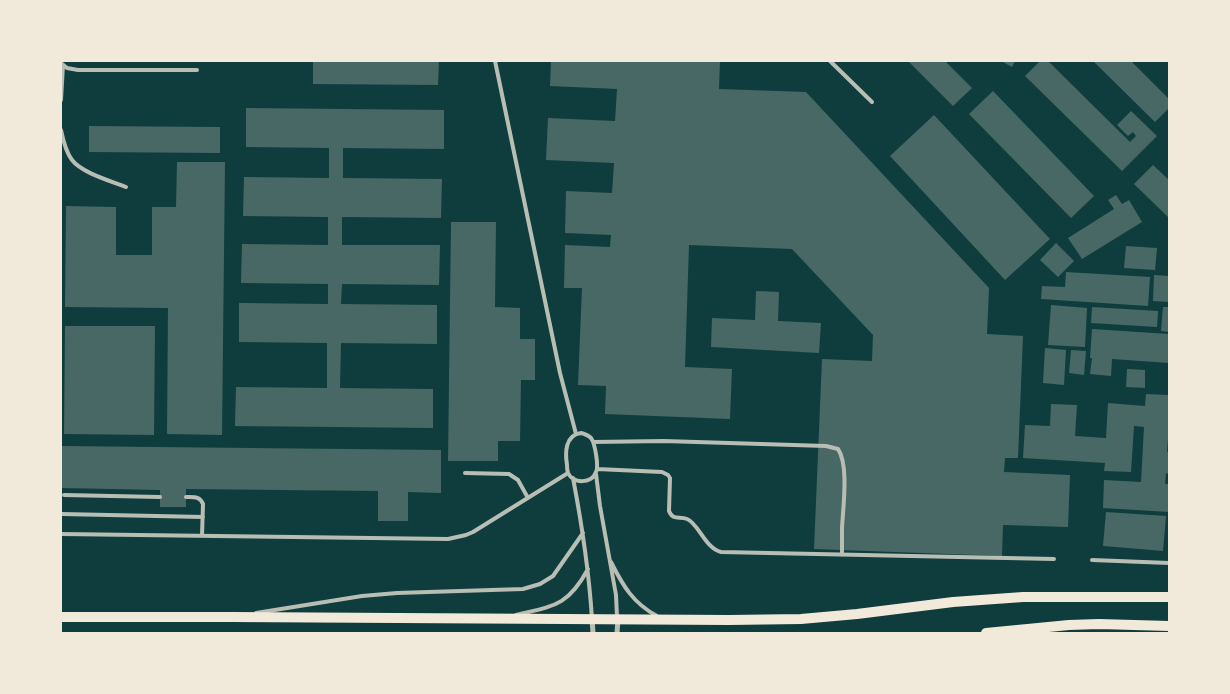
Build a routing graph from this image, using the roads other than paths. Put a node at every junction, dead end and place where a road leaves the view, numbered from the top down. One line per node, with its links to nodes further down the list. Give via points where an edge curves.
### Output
1 (495, 61): 9 (lane, via 560,373)
2 (830, 61): 6 (lane)
3 (62, 64): 4 (lane, via 78,70); 5 (lane)
4 (197, 70)
5 (61, 100)
6 (872, 102)
7 (61, 130): 8 (lane, via 73,161)
8 (126, 187)
9 (576, 434): 10 (lane, via 586,434); 13 (lane, via 566,448)
10 (593, 442): 11 (lane); 25 (lane, via 832,447 838,450 843,464)
11 (597, 469): 14 (lane); 25 (lane, via 668,475 671,515 691,521 717,551)
12 (465, 473): 19 (lane, via 509,474 518,480)
13 (568, 473): 15 (lane); 19 (lane)
14 (596, 474): 15 (lane, via 586,481); 26 (lane)
15 (573, 478): 22 (lane)
16 (64, 495): 17 (lane)
17 (160, 497)
18 (186, 497): 21 (lane, via 201,500)
19 (528, 498): 24 (lane, via 473,532 448,539)
20 (62, 514): 21 (lane)
21 (203, 517): 24 (lane)
22 (583, 533): 30 (lane); 33 (lane, via 553,576 523,589 362,596)
23 (61, 534): 24 (lane)
24 (202, 536)
25 (842, 555): 27 (lane)
26 (609, 558): 36 (lane); 37 (lane, via 633,598)
27 (1054, 559)
28 (1092, 560): 29 (lane)
29 (1169, 562)
30 (588, 569): 34 (lane, via 567,598 545,608); 35 (lane)
31 (1169, 597): 37 (main road, via 1023,597 801,619)
32 (61, 617): 33 (main road)
33 (232, 617): 34 (main road)
34 (499, 618): 35 (main road)
35 (592, 619): 36 (main road); 39 (street)
36 (618, 619): 37 (main road); 40 (street)
37 (664, 620)
38 (1169, 626): 41 (main road, via 1084,625)
39 (593, 633)
40 (618, 633)
41 (986, 633)

